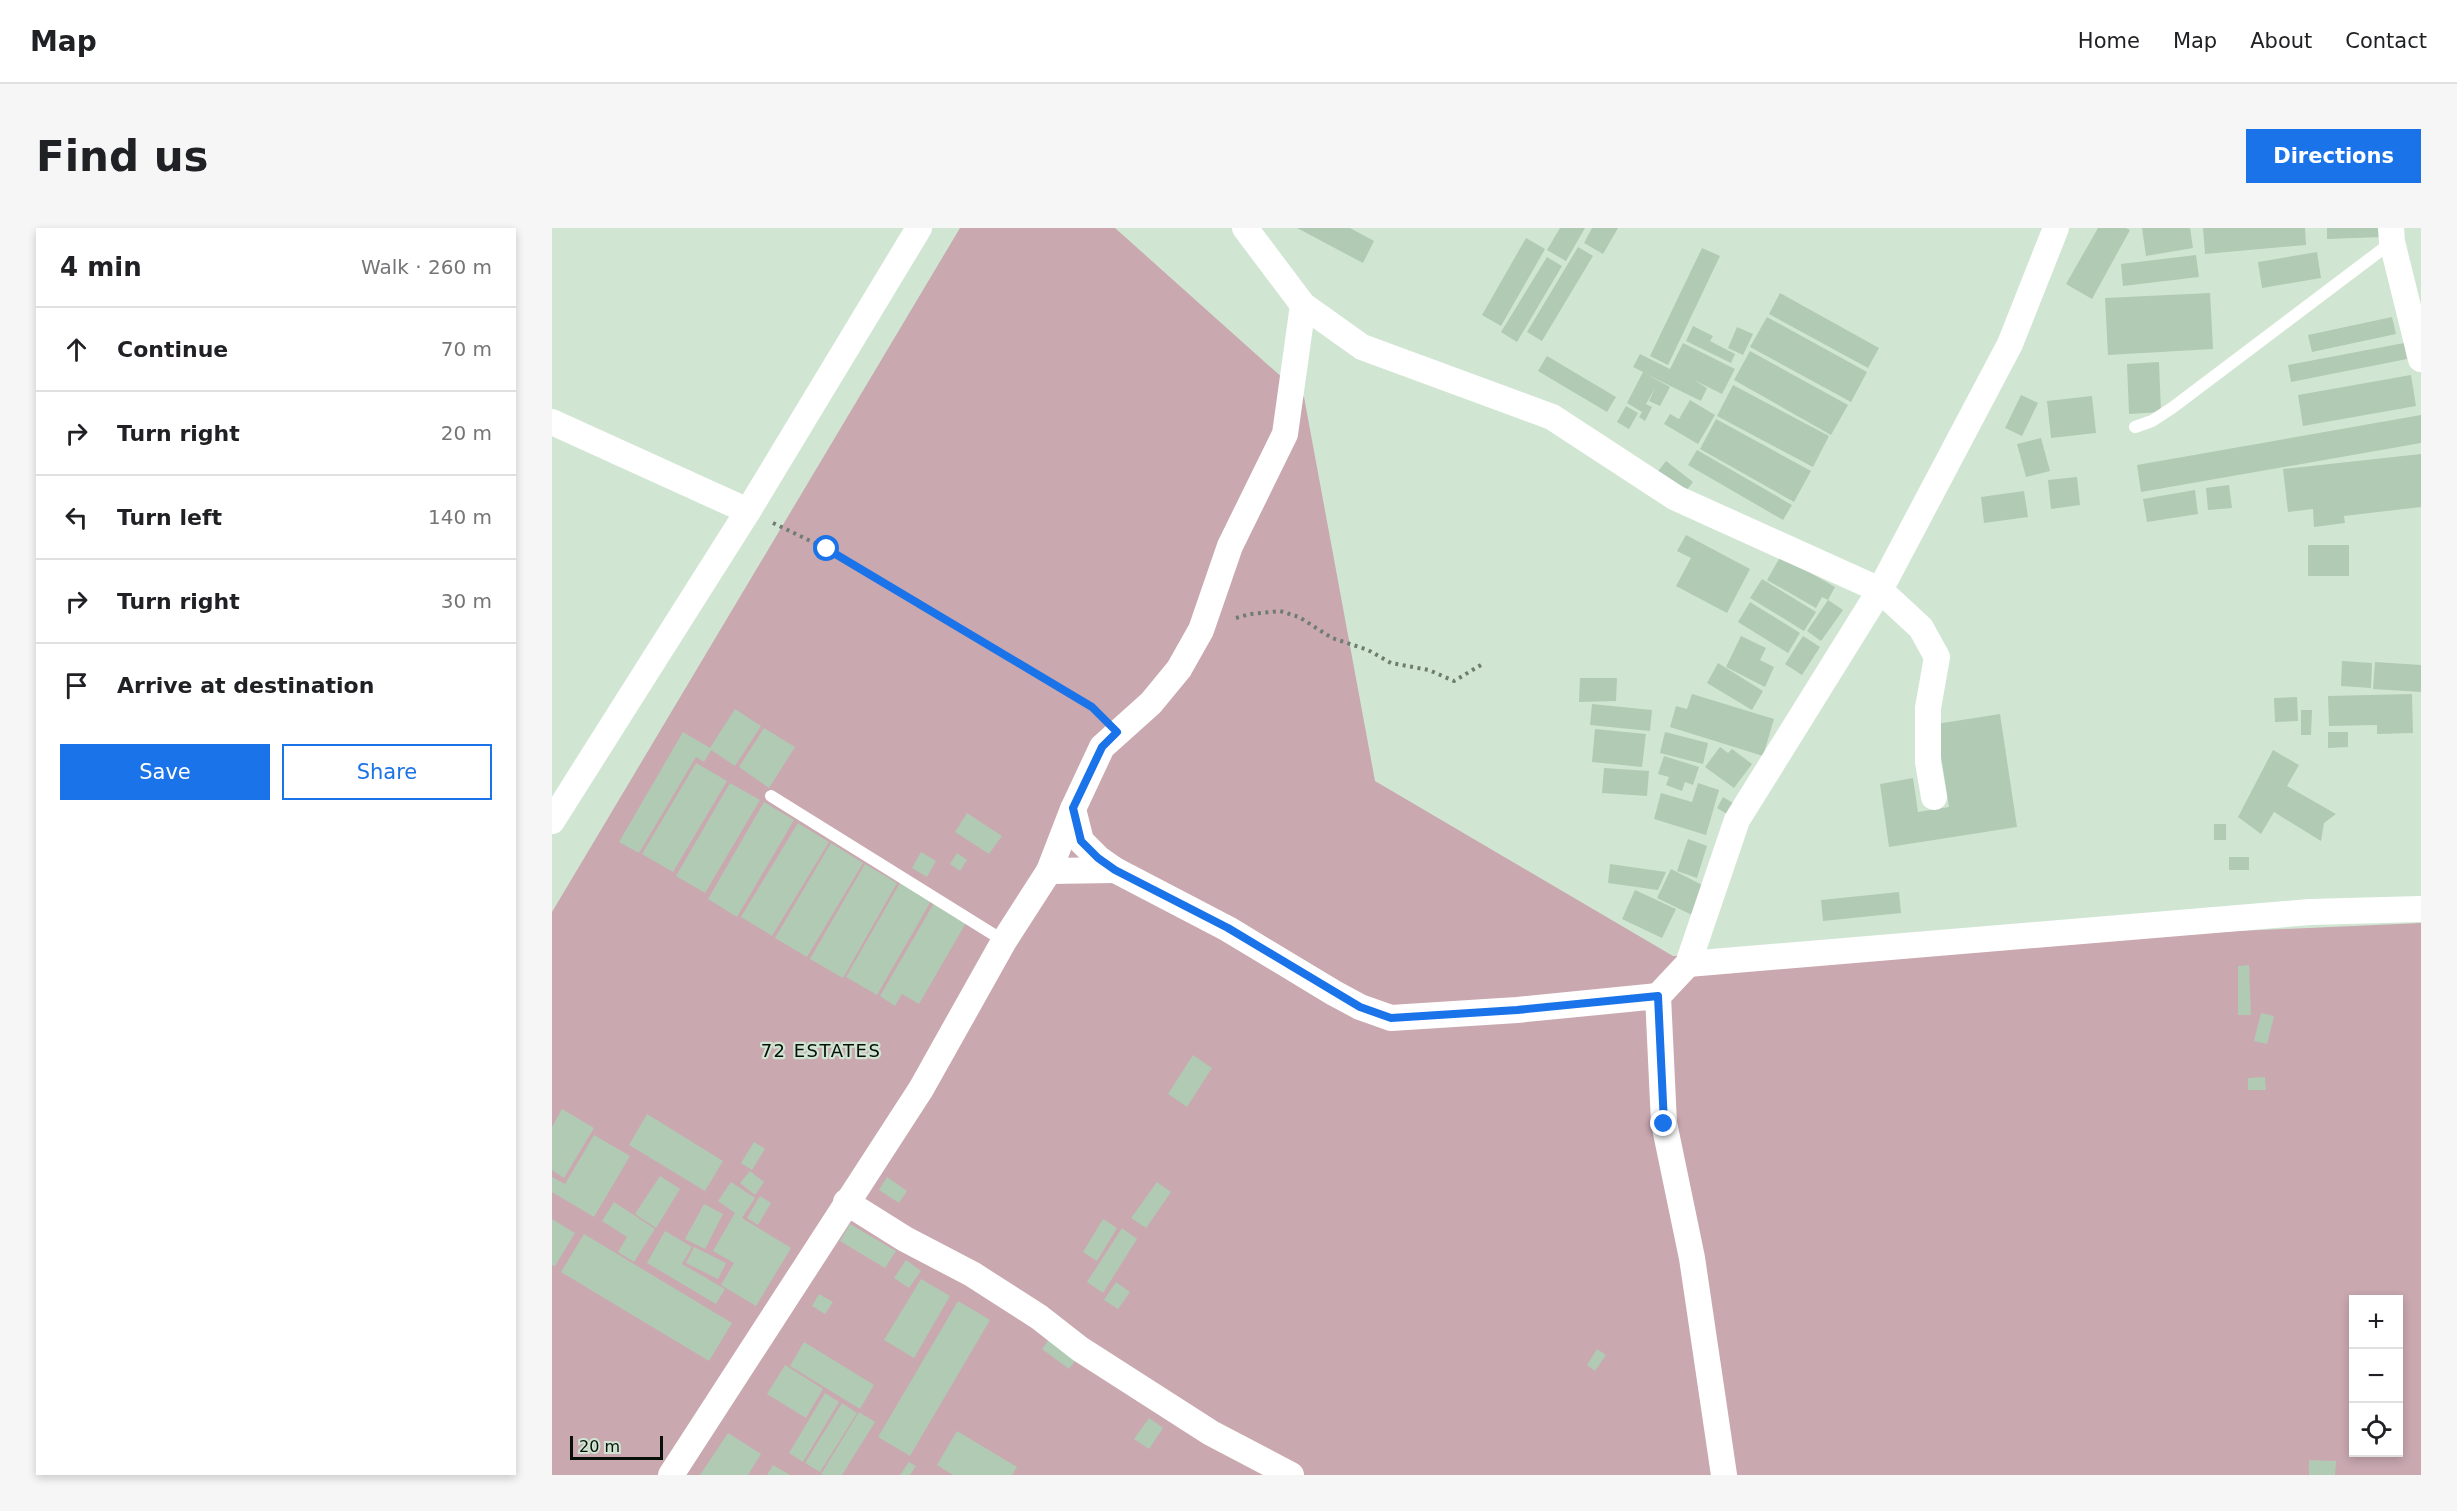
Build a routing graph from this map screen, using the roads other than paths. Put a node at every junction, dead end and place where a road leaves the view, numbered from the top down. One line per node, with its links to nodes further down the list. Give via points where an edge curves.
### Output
1 (919, 228): 9 (street)
2 (1245, 228): 5 (street)
3 (2056, 228): 10 (street, via 2010,344)
4 (2391, 235): 6 (street); 8 (lane, via 2172,408)
5 (1303, 305): 10 (street, via 1362,347 1552,417 1676,498); 13 (street, via 1285,434 1230,546 1201,630 1179,669 1151,703 1102,747)
6 (2421, 359)
7 (552, 422): 9 (street)
8 (2135, 427)
9 (748, 511): 14 (street)
10 (1880, 590): 12 (street, via 1921,628 1937,657 1928,708 1928,762); 19 (street, via 1737,820)
11 (771, 796): 18 (lane)
12 (1934, 797)
13 (1073, 808): 15 (street, via 1081,841); 16 (street)
14 (552, 821)
15 (1115, 870): 16 (street); 20 (street, via 1228,928 1360,1007 1391,1018)
16 (1049, 871): 18 (street)
17 (2421, 909): 19 (street, via 2310,912)
18 (1004, 941): 21 (street, via 921,1089)
19 (1688, 964): 20 (street)
20 (1658, 996): 24 (street, via 1664,1124 1692,1258)
21 (846, 1202): 22 (street); 23 (street, via 972,1274 1211,1434)
22 (671, 1475)
23 (1291, 1475)
24 (1724, 1475)

